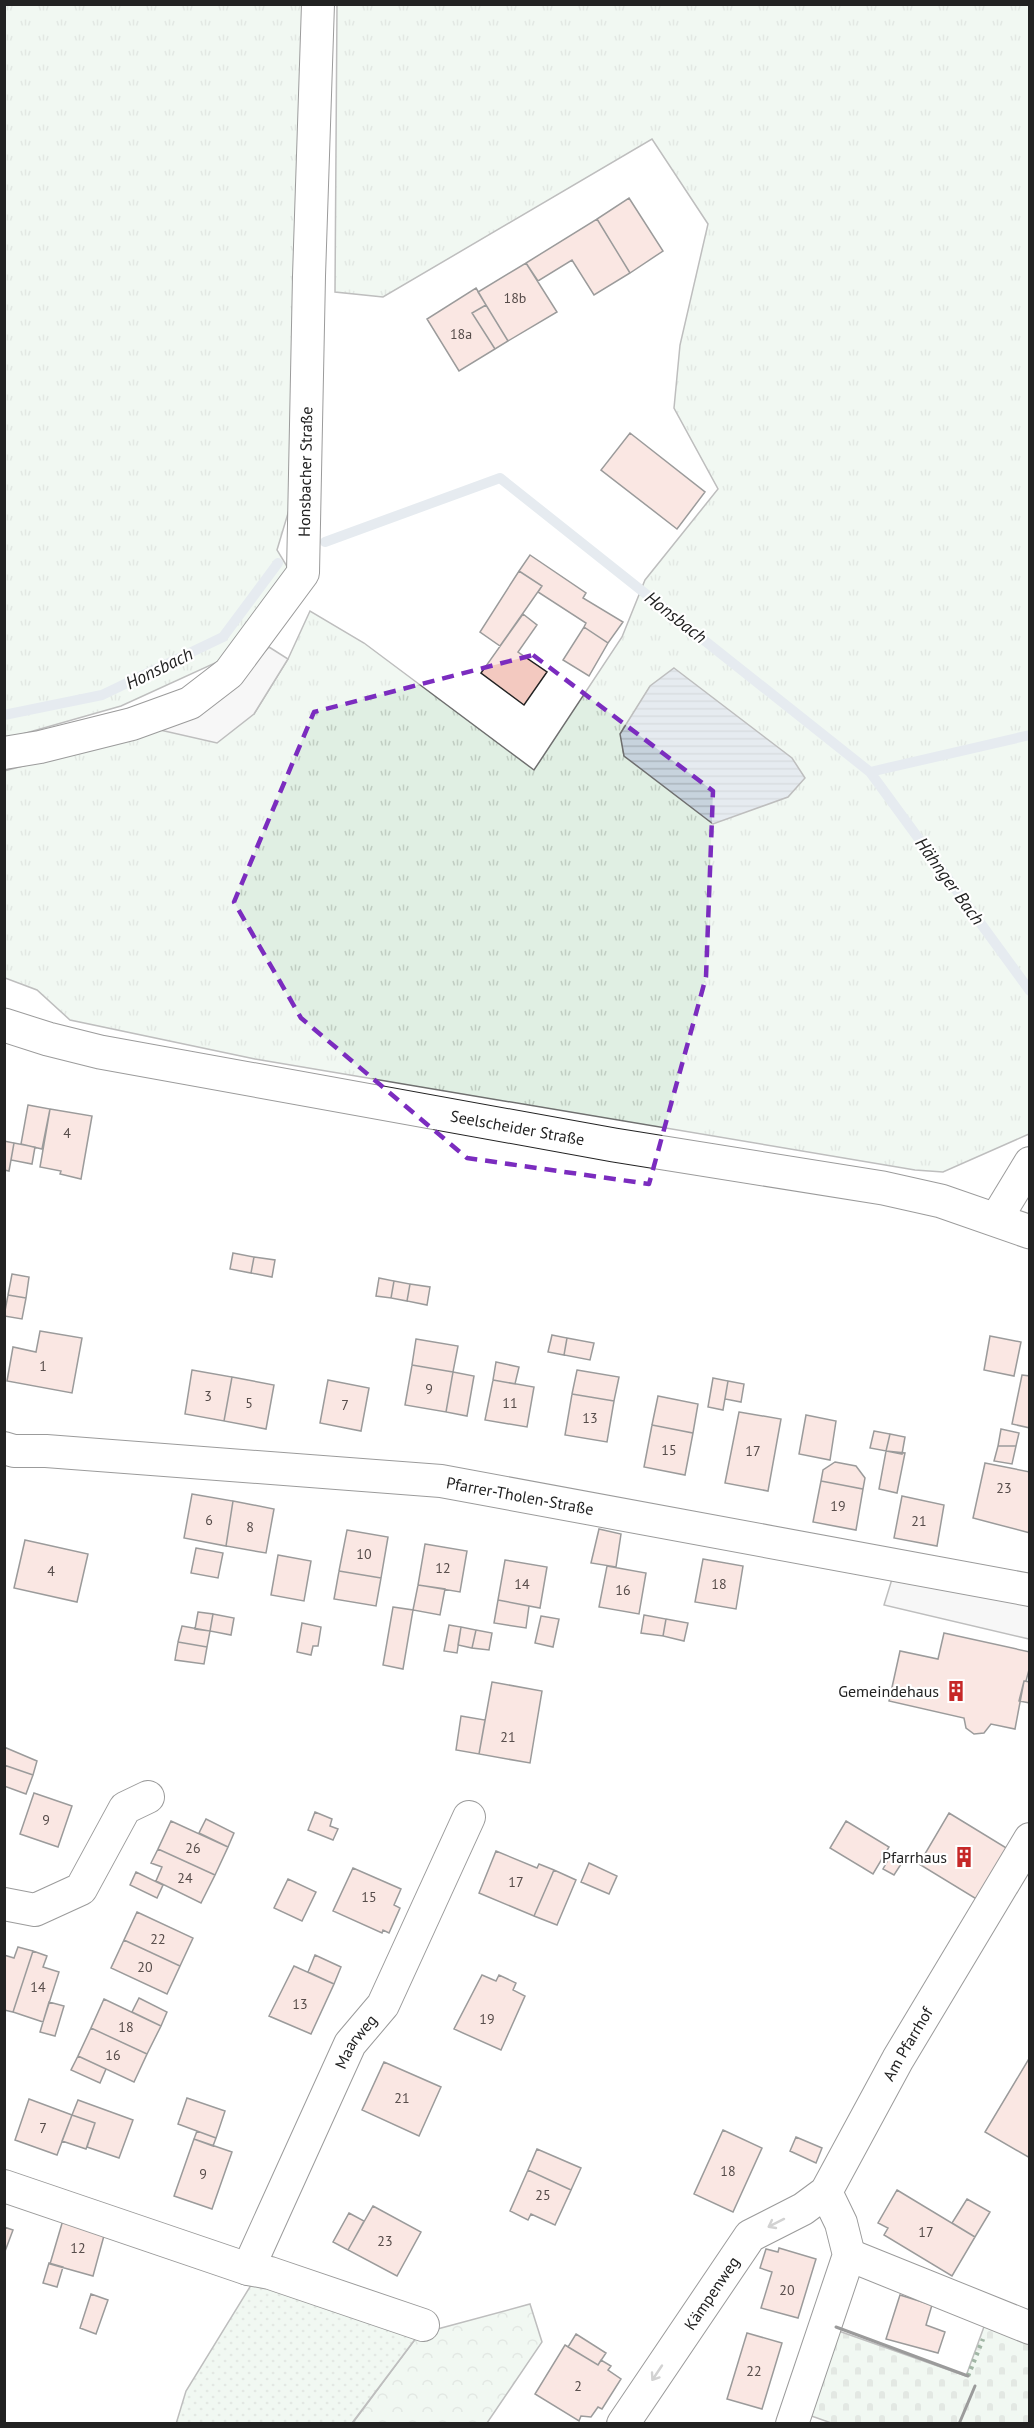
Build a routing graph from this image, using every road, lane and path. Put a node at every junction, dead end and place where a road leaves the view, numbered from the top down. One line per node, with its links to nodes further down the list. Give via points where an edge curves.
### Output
1 (318, 4): 2 (street, Honsbacher Straße, via 303,573 229,673 190,703 132,724)
2 (4, 753)
3 (4, 1025): 5 (street, Seelscheider Straße, via 111,1054 603,1143 883,1188)
4 (1029, 1163): 5 (street)
5 (996, 1219): 6 (street, Seelscheider Straße)
6 (1029, 1232)
7 (4, 1448): 8 (street, Pfarrer-Tholen-Straße, via 441,1481)
8 (1029, 1590)
9 (148, 1797): 12 (street, via 125,1808 81,1889 35,1910)
10 (470, 1817): 16 (street, Maarweg, via 383,2005 350,2044)
11 (1029, 1839): 14 (street, Am Pfarrhof, via 898,2059)
12 (4, 1904)
13 (4, 2186): 16 (street)
14 (826, 2192): 15 (street, via 841,2223); 19 (street, Kämpenweg, one-way to 19, via 803,2209 750,2236)
15 (849, 2255): 18 (street); 20 (street)
16 (248, 2269): 17 (street)
17 (423, 2325)
18 (1029, 2328)
19 (623, 2424)
20 (792, 2424)

